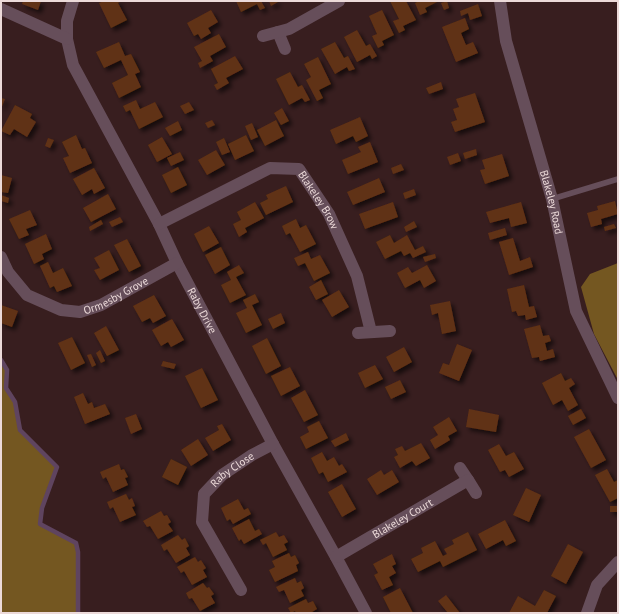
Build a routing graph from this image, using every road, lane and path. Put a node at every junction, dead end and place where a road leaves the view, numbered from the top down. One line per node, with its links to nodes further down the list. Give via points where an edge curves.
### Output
1 (73, 1): 7 (street, Raby Drive, via 67,21)
2 (340, 1): 5 (street, via 290,29)
3 (500, 1): 10 (street, Blakeley Road, via 506,41)
4 (1, 9): 7 (street)
5 (278, 32): 6 (street); 8 (street)
6 (263, 36)
7 (67, 39): 11 (street, Raby Drive, via 73,65)
8 (284, 49)
9 (618, 179): 10 (lane)
10 (552, 199): 18 (street, Blakeley Road, via 576,311)
11 (159, 224): 13 (street, Raby Drive); 16 (street, Blakeley Brow, via 270,168 299,169 329,214 357,276)
12 (1, 257): 14 (street, Ormesby Grove)
13 (177, 263): 14 (street, Ormesby Grove, via 101,305 80,312 61,310 27,295); 19 (street, Raby Drive)
14 (4, 275)
15 (390, 330): 16 (street)
16 (372, 332): 17 (street)
17 (358, 333)
18 (618, 398)
19 (273, 444): 23 (street, Raby Drive); 25 (street, Raby Close, via 222,475 204,494 202,522)
20 (460, 468): 21 (street)
21 (468, 480): 22 (street); 23 (street, Blakeley Court)
22 (476, 493)
23 (336, 557): 26 (street, Raby Drive)
24 (618, 562): 27 (street, via 598,585)
25 (241, 590)
26 (366, 613)
27 (587, 613)

